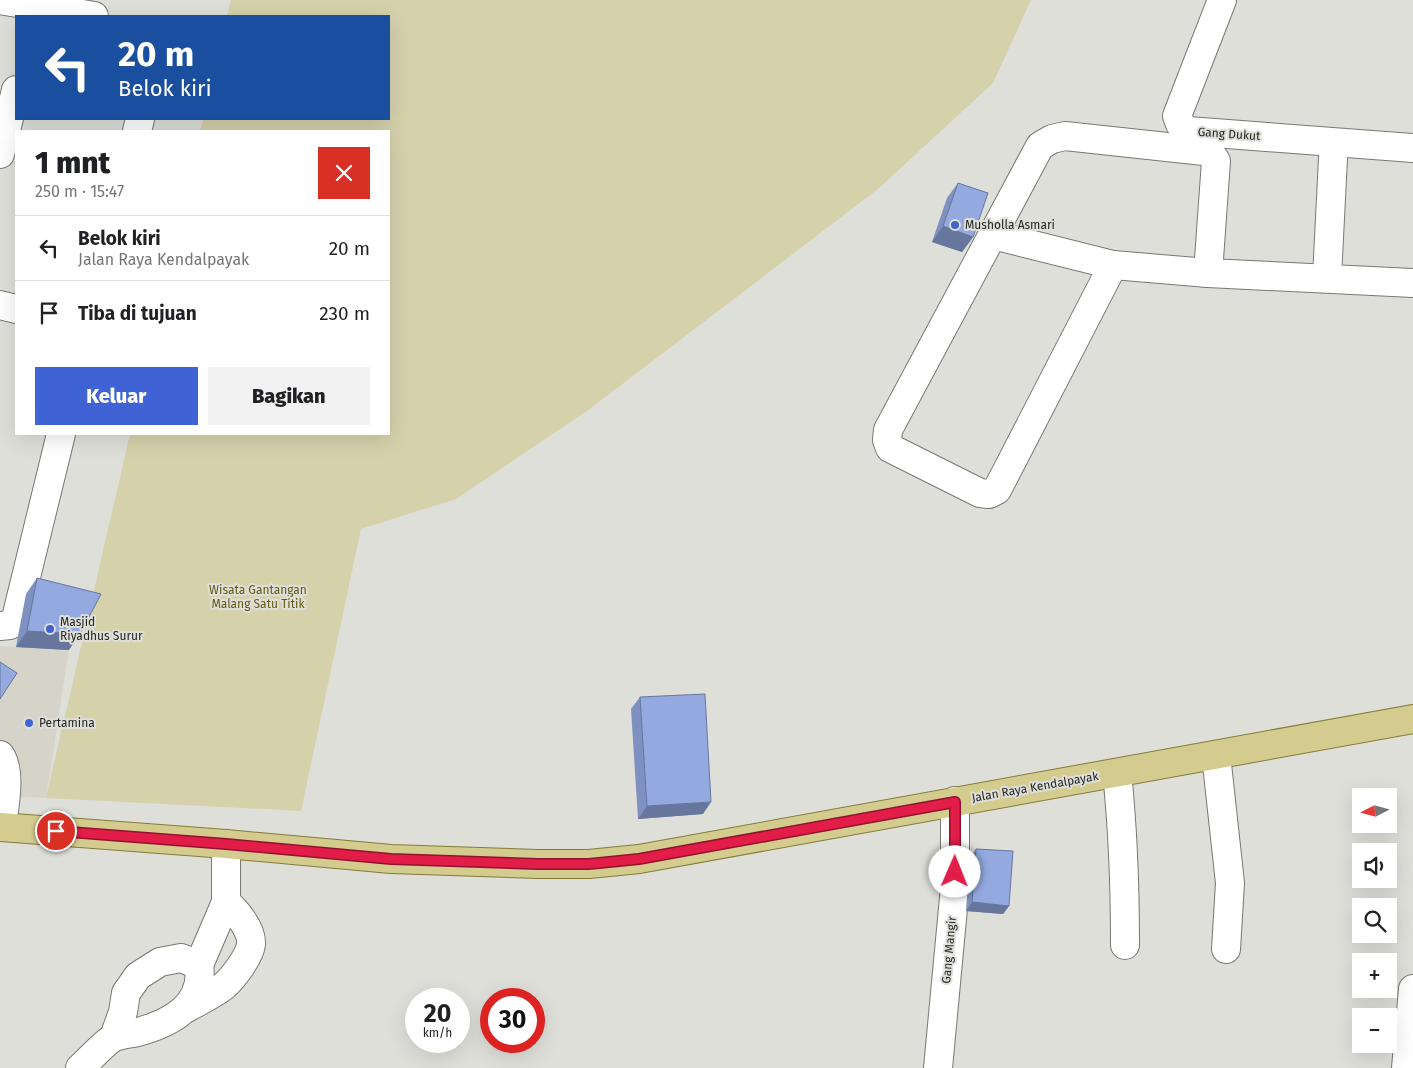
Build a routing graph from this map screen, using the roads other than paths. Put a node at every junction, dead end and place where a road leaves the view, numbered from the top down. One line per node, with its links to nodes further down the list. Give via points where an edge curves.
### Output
1 (0, 0): 3 (street)
2 (1222, 0): 6 (street, Gang Dukut, via 1178,116 1180,124 1188,131)
3 (36, 12): 4 (street)
4 (80, 15)
5 (15, 94): 7 (street)
6 (1413, 148)
7 (0, 154)
8 (1333, 158): 12 (street)
9 (992, 235): 10 (street); 10 (street, via 888,430 886,440 890,448 980,493 989,494 997,490); 11 (street, via 1040,146 1052,139 1065,136 1204,151 1216,160)
10 (1113, 265): 11 (street)
11 (1208, 273): 12 (street)
12 (1327, 278): 13 (street)
13 (1413, 283)
14 (0, 305): 15 (street)
15 (15, 309)
16 (61, 435): 17 (street, via 16,618 10,625)
17 (0, 626)
18 (1413, 719): 20 (main road, Jalan Raya Kendalpayak)
19 (0, 755): 23 (street, via 6,773)
20 (1216, 755): 21 (main road, Jalan Raya Kendalpayak); 27 (street, via 1230,884)
21 (1117, 773): 22 (main road, Jalan Raya Kendalpayak); 26 (street, via 1124,853)
22 (955, 802): 24 (main road, Jalan Raya Kendalpayak, via 639,859 589,864 391,859); 33 (street, Gang Mangir, via 954,887)
23 (1, 827): 24 (main road, Jalan Raya Kendalpayak)
24 (226, 844): 25 (street)
25 (226, 902): 28 (street); 30 (street, via 239,914 251,944 244,963 224,986)
26 (1125, 945)
27 (1226, 949)
28 (199, 965): 30 (street, via 199,986); 31 (street, via 181,958 160,962 138,976 126,993)
29 (1413, 989): 34 (street)
30 (187, 1008): 31 (street, via 167,1022)
31 (114, 1037): 32 (street)
32 (80, 1068)
33 (938, 1068)
34 (1406, 1068)

